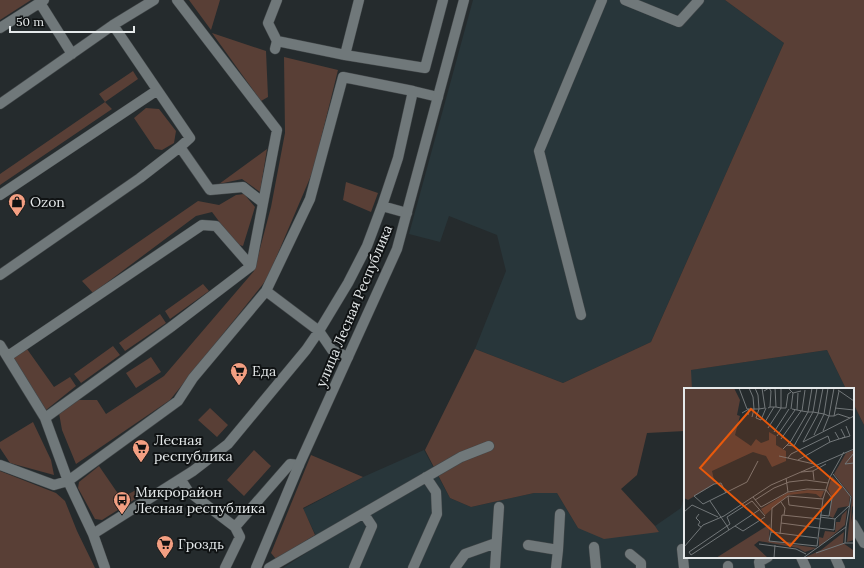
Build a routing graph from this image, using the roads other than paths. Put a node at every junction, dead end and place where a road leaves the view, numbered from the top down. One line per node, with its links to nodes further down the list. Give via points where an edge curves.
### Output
1 (154, 0): 11 (street)
2 (177, 0): 21 (street, via 277,130)
3 (277, 0): 14 (street, via 268,23 276,45)
4 (359, 0): 14 (street)
5 (443, 0): 14 (street, via 424,68)
6 (464, 0): 17 (street, улица Лесная Республика)
7 (602, 0): 27 (street, via 539,151)
8 (625, 0): 9 (street, via 679,22)
9 (699, 0)
10 (42, 1): 12 (street); 13 (street)
11 (114, 26): 13 (street); 15 (street)
12 (0, 28)
13 (72, 54): 18 (street)
14 (345, 55)
15 (156, 90): 19 (street, via 190,138); 20 (street)
16 (413, 91): 17 (street); 22 (street, via 398,158); 26 (street, via 343,77 310,199)
17 (438, 97): 23 (street, улица Лесная Республика)
18 (0, 104)
19 (180, 147): 21 (street, via 210,190 243,187); 25 (street, via 140,178)
20 (0, 195)
21 (262, 202): 24 (street)
22 (382, 206): 23 (street); 28 (street, via 367,246)
23 (407, 213): 31 (street, улица Лесная Республика, via 397,249)
24 (251, 266): 30 (street, via 216,226 202,225); 32 (street)
25 (0, 275)
26 (266, 292): 28 (street); 38 (street, via 193,378 178,401)
27 (582, 315)
28 (319, 331): 31 (street, via 332,350); 37 (street, via 286,376 228,444)
29 (0, 345): 30 (street)
30 (8, 356): 32 (street)
31 (348, 358): 35 (street, улица Лесная Республика)
32 (46, 418): 38 (street)
33 (489, 446): 36 (street, via 461,457)
34 (0, 465): 38 (street, via 54,485)
35 (299, 465): 43 (street, via 290,464); 55 (street, улица Лесная Республика)
36 (426, 477): 40 (street); 60 (street, via 436,492 437,514)
37 (181, 480): 43 (street, via 188,491); 44 (street)
38 (68, 481): 44 (street)
39 (499, 507): 45 (street)
40 (364, 514): 58 (street); 59 (street, via 372,526)
41 (560, 514): 50 (street)
42 (854, 526): 46 (street)
43 (235, 527): 57 (street, via 240,537)
44 (93, 534): 56 (street)
45 (496, 543): 61 (street, via 465,554); 62 (street)
46 (864, 543)
47 (528, 545): 50 (street)
48 (594, 547): 64 (street)
49 (682, 549): 66 (street)
50 (558, 550): 63 (street)
51 (630, 554): 65 (street, via 641,563)
52 (766, 558): 67 (street, via 759,562)
53 (801, 558): 68 (street)
54 (835, 558): 69 (street)
55 (260, 567)
56 (105, 568)
57 (225, 568)
58 (269, 568)
59 (354, 568)
60 (413, 568)
61 (455, 568)
62 (495, 568)
63 (556, 568)
64 (596, 568)
65 (641, 568)
66 (684, 568)
67 (760, 568)
68 (806, 568)
69 (840, 568)

